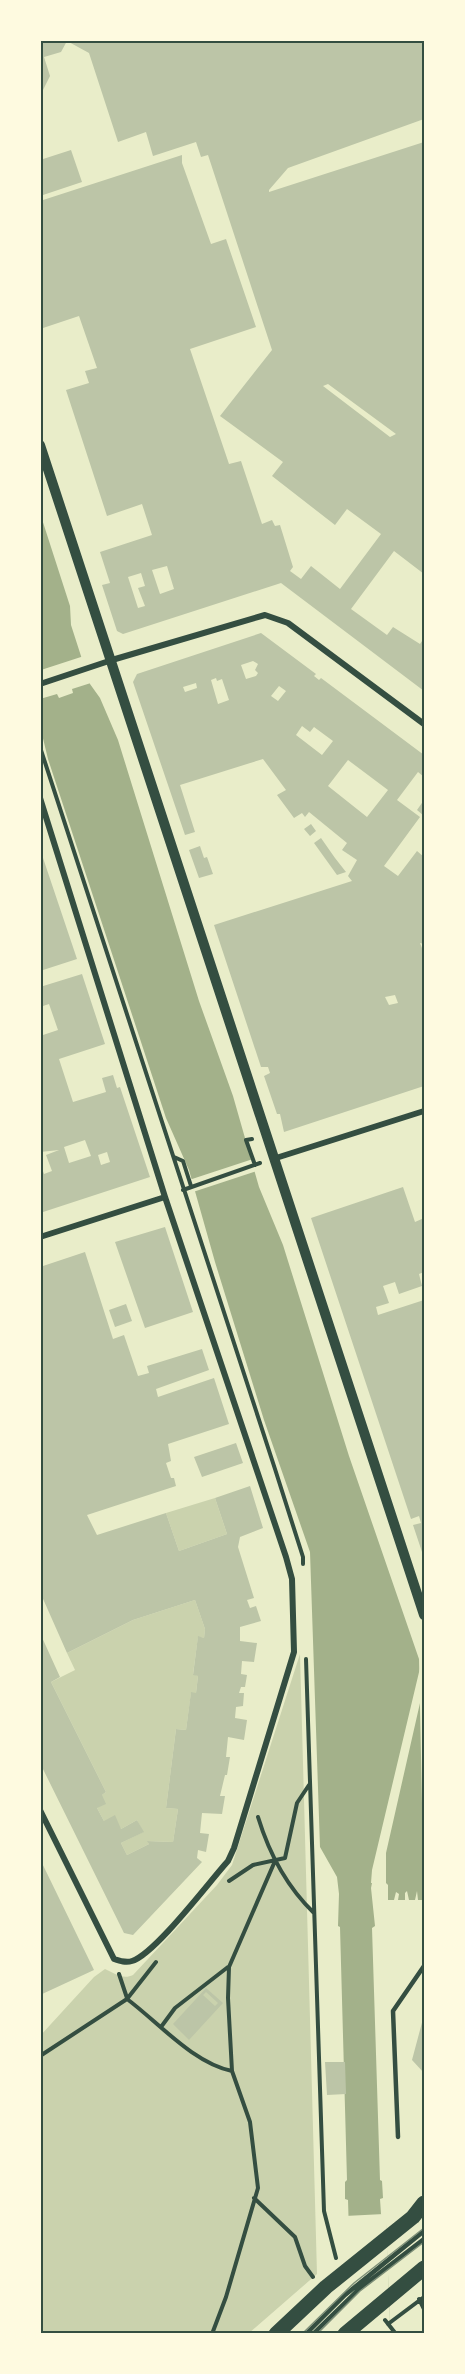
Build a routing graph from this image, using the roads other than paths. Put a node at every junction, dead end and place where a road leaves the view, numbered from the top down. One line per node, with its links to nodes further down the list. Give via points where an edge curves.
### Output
1 (40, 445): 2 (street)
2 (112, 660): 3 (street); 4 (street, via 265,615 288,622); 7 (street)
3 (40, 684)
4 (424, 724)
5 (40, 798): 8 (street)
6 (424, 1111): 7 (street)
7 (276, 1158): 10 (street)
8 (165, 1197): 9 (street); 11 (street, via 292,1579 294,1652 228,1861 151,1950 132,1961 114,1959)
9 (40, 1237)
10 (424, 1615)
11 (40, 1810)
12 (424, 1966): 13 (lane, via 393,2011)
13 (398, 2137)
14 (424, 2203): 18 (main road, via 413,2217 341,2267)
15 (424, 2231): 19 (lane, via 345,2295)
16 (424, 2239): 20 (lane, via 345,2302)
17 (424, 2268): 21 (main road)
18 (276, 2334)
19 (306, 2334)
20 (313, 2334)
21 (345, 2334)

